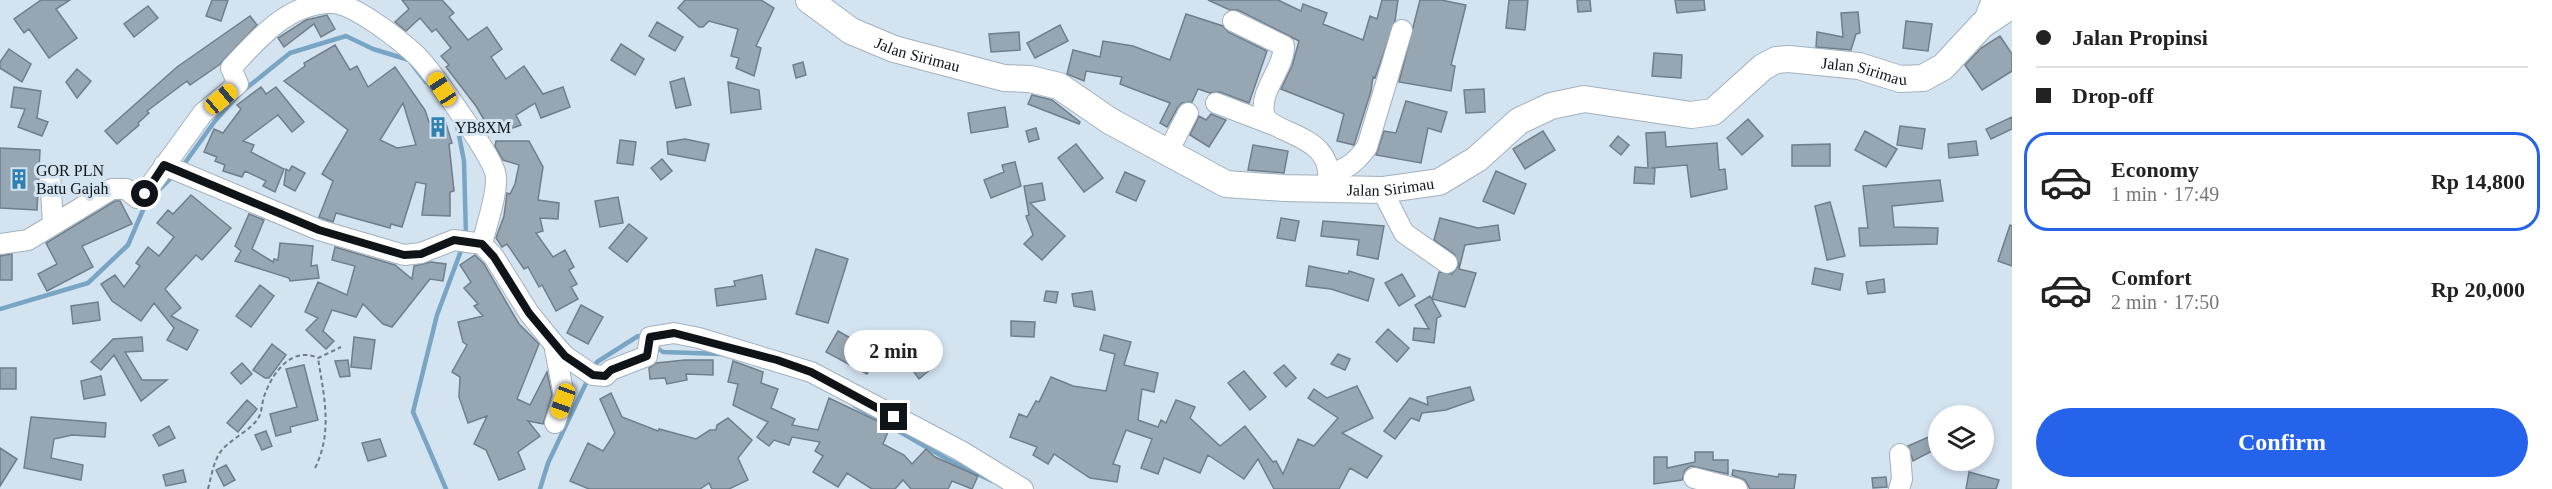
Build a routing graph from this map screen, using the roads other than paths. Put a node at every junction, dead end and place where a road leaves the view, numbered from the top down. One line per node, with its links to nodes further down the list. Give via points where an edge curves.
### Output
1 (809, 0): 10 (main road, Jalan Sirimau, via 851,31 894,49 1004,78 1059,86)
2 (1992, 0): 5 (street)
3 (2012, 4): 5 (main road, Jalan Sirimau)
4 (1233, 21): 9 (street, via 1284,46 1264,99 1264,116)
5 (1982, 25): 14 (main road, Jalan Sirimau, via 1943,67 1911,80 1859,66 1789,59 1763,67 1713,112 1691,115 1584,99 1551,106 1519,121 1477,159 1439,182)
6 (1402, 30): 13 (street, via 1367,147 1356,161)
7 (1216, 103): 9 (street)
8 (1188, 113): 10 (street)
9 (1269, 122): 13 (street, via 1308,139 1328,165)
10 (1167, 154): 13 (main road, Jalan Sirimau, via 1226,184 1284,188)
11 (166, 166): 15 (street, via 142,197 137,198 126,189 112,189); 17 (street, via 319,230 404,255 421,254 454,240); 17 (street, via 203,113 238,84 231,68 274,26 309,5 339,3 415,54 432,73 495,172 496,185)
12 (50, 174): 15 (street)
13 (1328, 180): 14 (main road, Jalan Sirimau)
14 (1382, 190): 18 (street, via 1404,233)
15 (53, 224): 16 (street, via 28,240)
16 (0, 244)
17 (480, 244): 19 (street, via 494,257 525,308)
18 (1447, 263)
19 (560, 350): 20 (street, via 564,396); 23 (street, via 593,375 605,376 674,333 699,338 811,372)
20 (555, 423)
21 (1900, 454): 25 (street)
22 (1694, 478): 24 (street)
23 (1023, 489)
24 (1737, 489)
25 (1899, 489)

